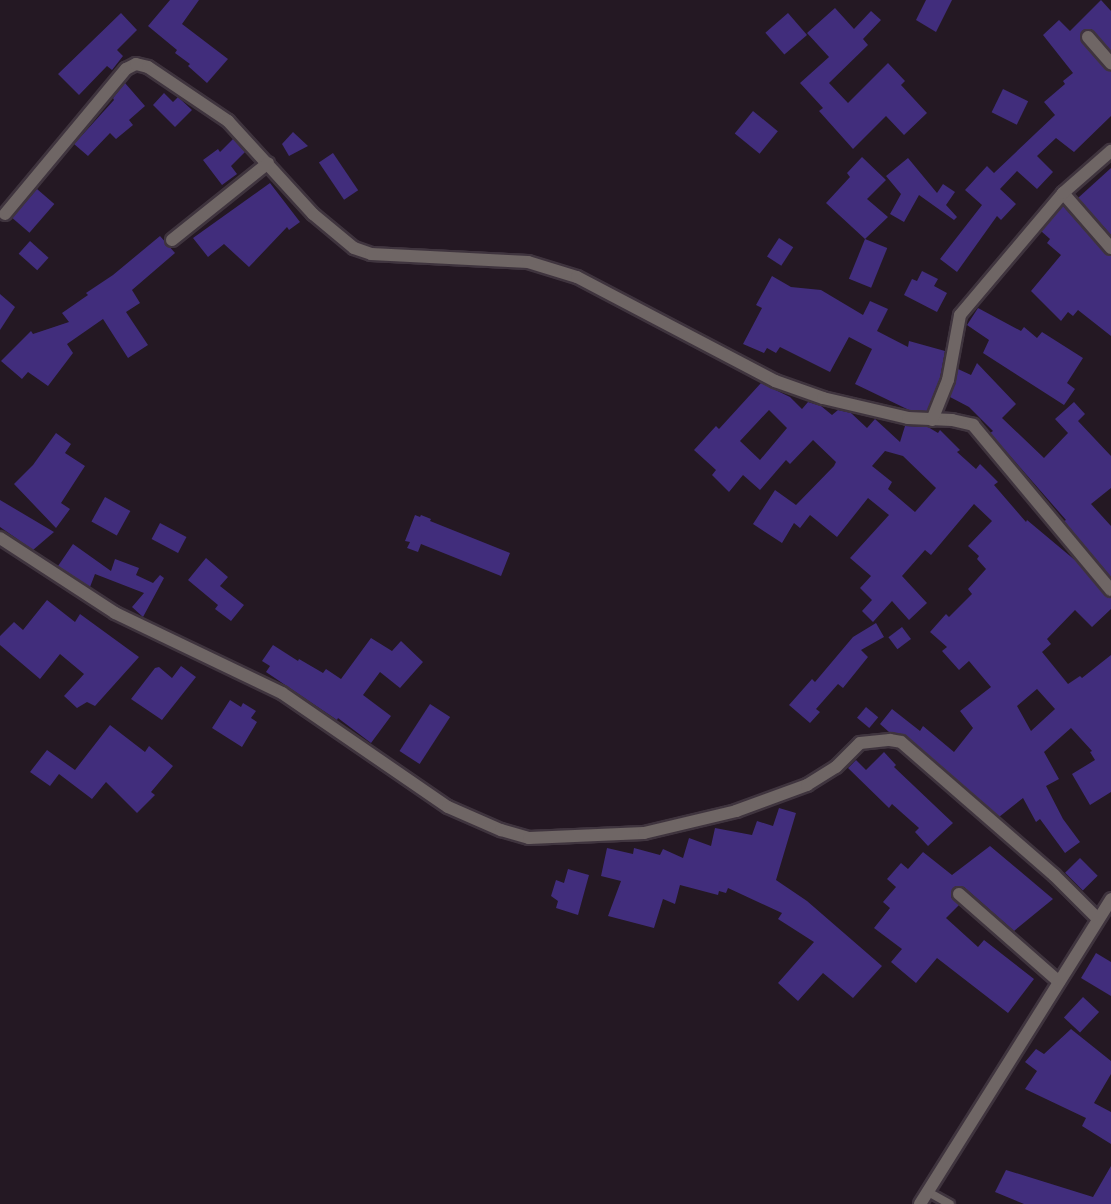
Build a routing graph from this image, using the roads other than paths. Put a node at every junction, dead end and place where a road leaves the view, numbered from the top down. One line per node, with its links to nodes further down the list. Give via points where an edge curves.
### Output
1 (1088, 37): 2 (street)
2 (1111, 63)
3 (1111, 151): 5 (street)
4 (268, 163): 6 (street, via 228,121 148,67 136,64 126,69 104,93); 7 (street); 9 (street, via 313,214 354,248 371,254 528,262 567,274 775,381 823,398)
5 (1063, 193): 8 (street); 9 (street, via 960,315 948,380)
6 (5, 214)
7 (172, 240)
8 (1111, 248)
9 (932, 420): 11 (street, via 973,425)
10 (0, 538): 14 (street, via 115,613 282,693 448,807 501,830 529,838 644,833 736,811 807,785 836,767 860,743 890,740 901,742)
11 (1111, 590)
12 (959, 894): 15 (street)
13 (1111, 899): 14 (street)
14 (1098, 919): 15 (street)
15 (1059, 982): 16 (street)
16 (928, 1191): 17 (street); 18 (lane)
17 (920, 1204)
18 (950, 1204)

